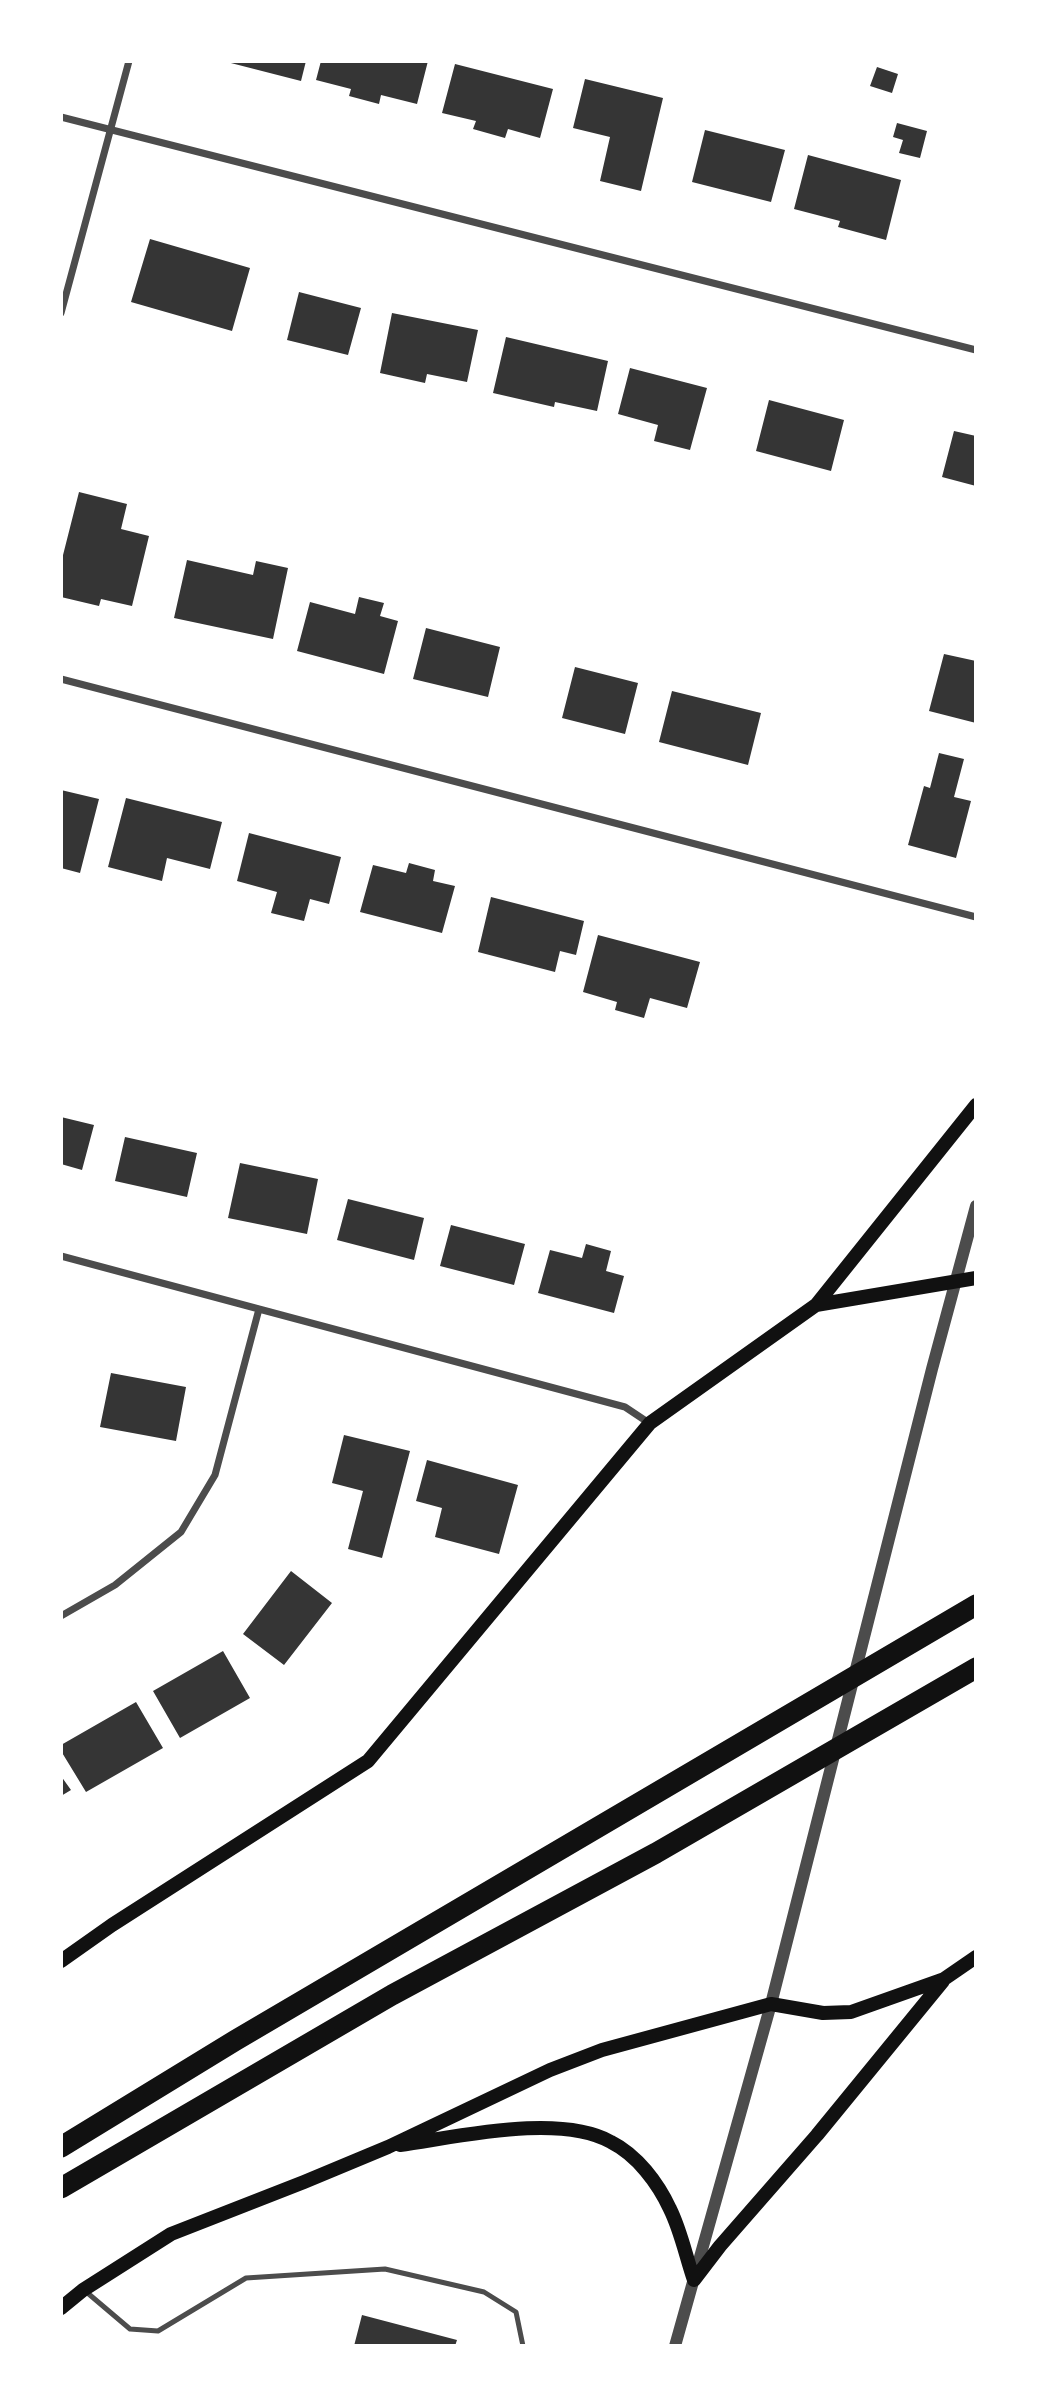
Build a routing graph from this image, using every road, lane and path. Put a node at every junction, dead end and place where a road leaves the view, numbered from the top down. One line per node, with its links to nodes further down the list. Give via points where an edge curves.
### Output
1 (129, 61): 3 (street)
2 (61, 117): 3 (street)
3 (111, 129): 4 (street); 5 (street)
4 (61, 313)
5 (976, 350)
6 (61, 678): 7 (street)
7 (976, 917)
8 (976, 1105): 13 (main road)
9 (976, 1206): 12 (street)
10 (61, 1256): 14 (street)
11 (976, 1279): 12 (main road)
12 (955, 1282): 13 (main road); 22 (street)
13 (816, 1306): 15 (main road)
14 (259, 1309): 15 (street, via 625,1407); 17 (street, via 215,1475 188,1522 164,1548 115,1585)
15 (650, 1423): 20 (main road, via 368,1761)
16 (976, 1605): 23 (highway, via 236,2039)
17 (61, 1616)
18 (976, 1668): 25 (highway, via 656,1853 392,1995)
19 (976, 1957): 21 (main road)
20 (61, 1961)
21 (944, 1979): 22 (main road, via 851,2012 823,2013); 26 (main road)
22 (771, 2004): 24 (main road, via 602,2050); 26 (street)
23 (61, 2147)
24 (388, 2147): 26 (main road, via 528,2128 583,2132 611,2142 644,2167 670,2209); 27 (main road, via 171,2234)
25 (61, 2188)
26 (694, 2280): 30 (street)
27 (83, 2290): 28 (main road); 29 (lane, via 130,2329 158,2331 246,2278 385,2269 484,2292 516,2312)
28 (61, 2308)
29 (523, 2346)
30 (675, 2346)

